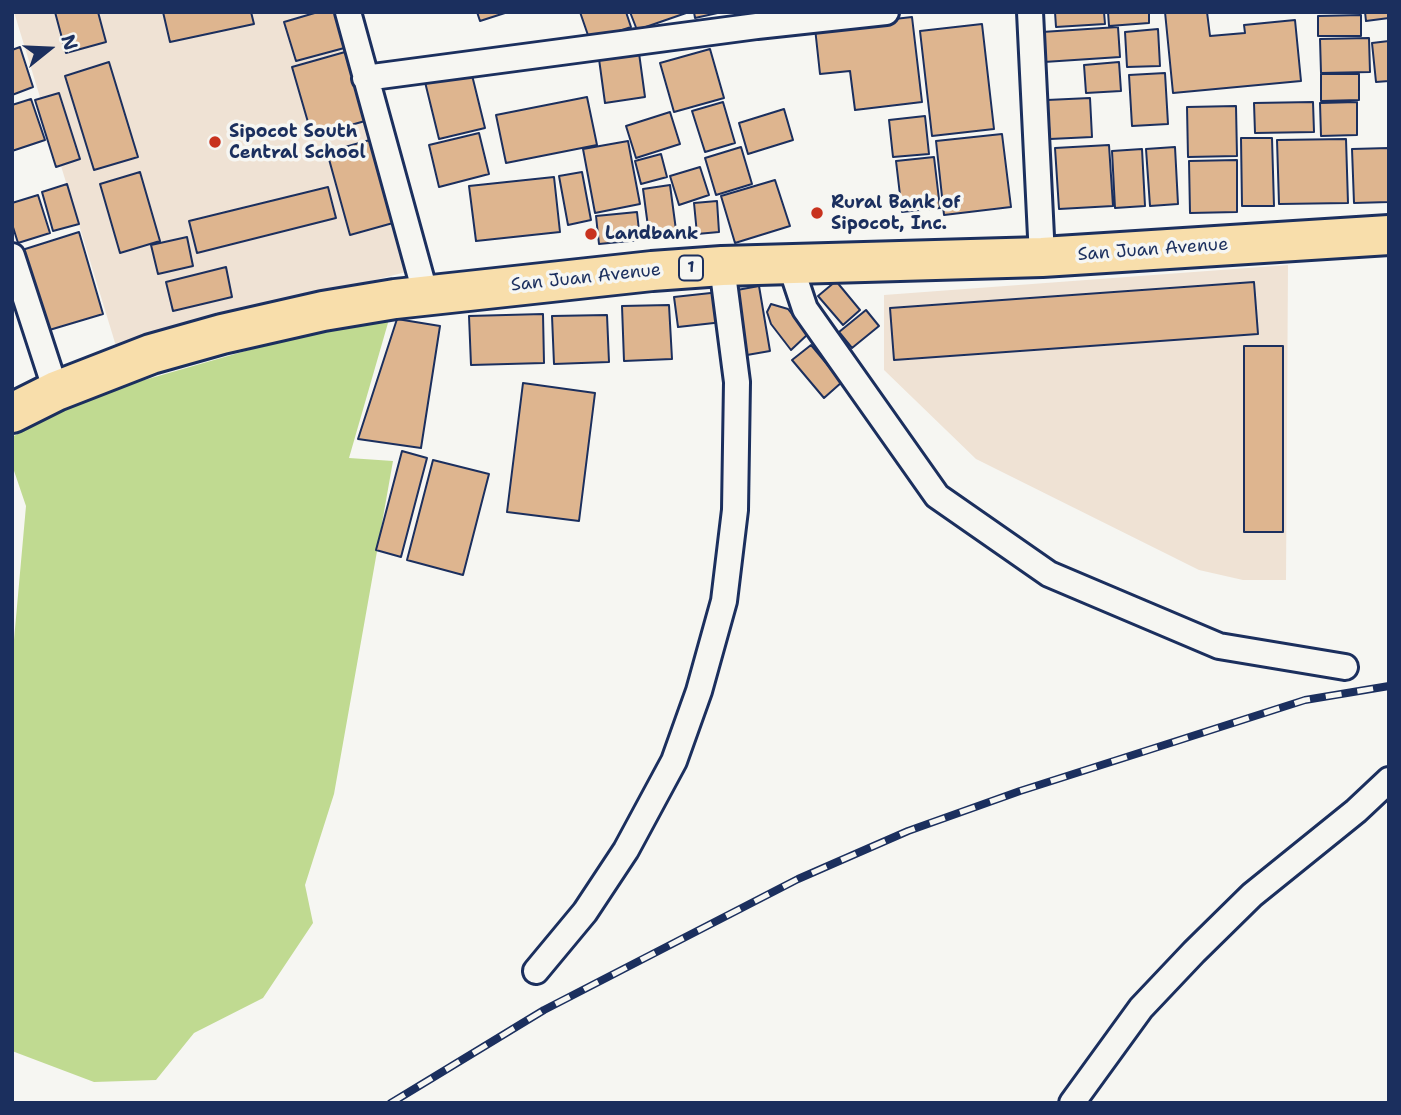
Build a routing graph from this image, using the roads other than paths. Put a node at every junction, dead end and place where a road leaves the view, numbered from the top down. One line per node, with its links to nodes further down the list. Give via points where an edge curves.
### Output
1 (348, 12): 4 (street)
2 (886, 12): 4 (street)
3 (1030, 12): 7 (street)
4 (365, 78): 10 (street)
5 (1389, 235): 7 (highway, San Juan Avenue / 1)
6 (12, 256): 11 (street)
7 (1042, 257): 8 (highway, San Juan Avenue / 1)
8 (789, 264): 9 (highway, San Juan Avenue / 1); 13 (street, via 805,309 937,496 1049,574 1219,646)
9 (722, 266): 10 (highway, San Juan Avenue / 1); 15 (street, via 737,382 735,510 724,601 674,761 626,850 585,912)
10 (426, 296): 11 (highway, San Juan Avenue / 1, via 323,311 222,334 151,354)
11 (56, 391): 12 (highway, San Juan Avenue / 1)
12 (12, 413)
13 (1345, 667)
14 (1389, 780): 16 (street, via 1252,895 1194,951 1141,1009)
15 (536, 971)
16 (1072, 1103)

